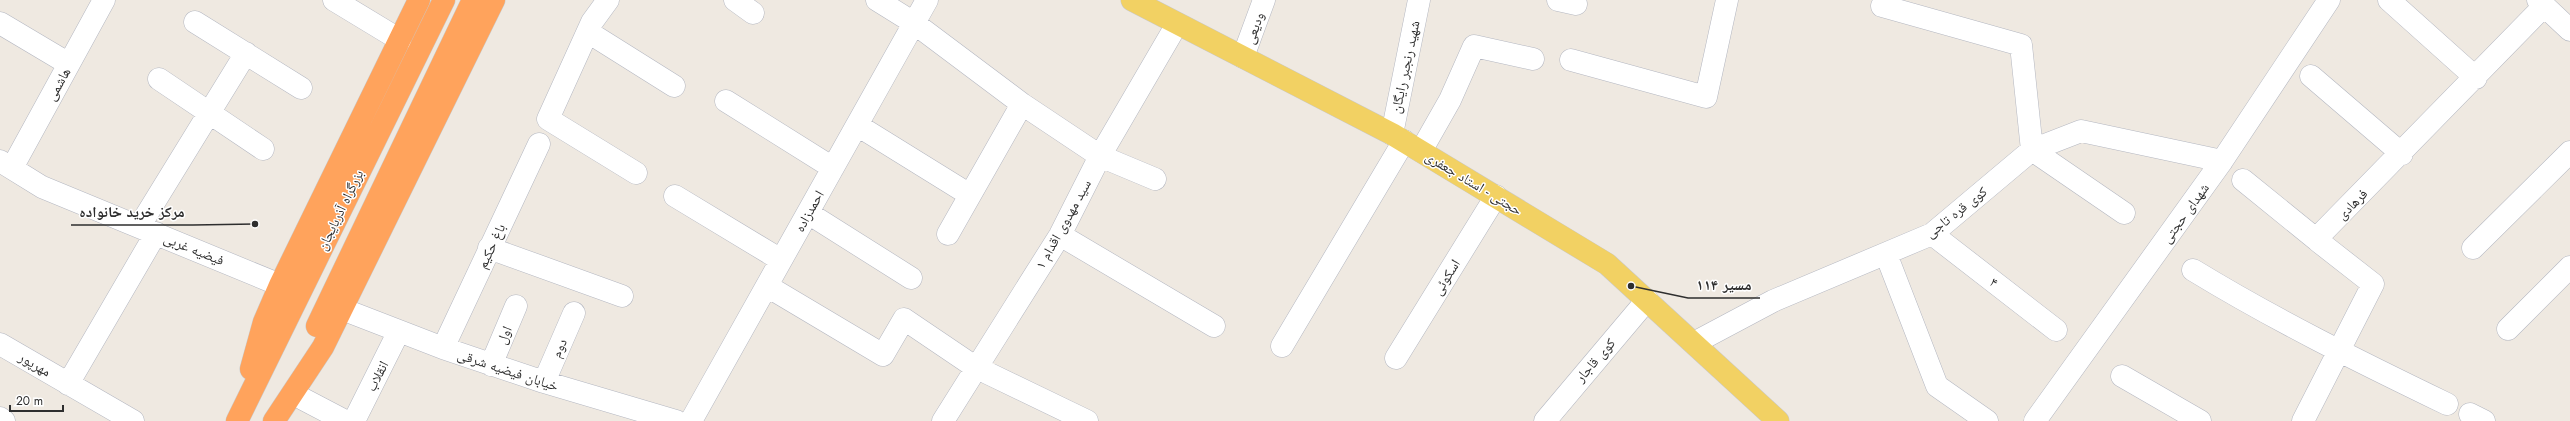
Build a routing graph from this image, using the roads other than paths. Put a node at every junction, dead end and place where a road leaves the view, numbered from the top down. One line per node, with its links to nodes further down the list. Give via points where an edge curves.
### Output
1 (104, 0): 31 (street, هاشمی)
2 (334, 0): 26 (street)
3 (419, 0): 26 (highway)
4 (444, 0): 98 (highway, بزرگراه آذربایجان)
5 (473, 0): 99 (highway, بزرگراه آذربایجان)
6 (494, 0): 76 (highway)
7 (608, 0): 25 (street)
8 (735, 0): 19 (street)
9 (877, 0): 22 (street)
10 (927, 0): 22 (street, احمدزاده)
11 (1132, 0): 23 (main road, حجتی - استاد جعفری)
12 (1264, 0): 28 (street, ودیعی)
13 (1419, 0): 41 (street, شهید رنجبر رایگان)
14 (1727, 0): 30 (street, via 1706,97)
15 (2328, 0): 48 (street, شهدای حجتی)
16 (2389, 0): 33 (street)
17 (2541, 3): 24 (street); 33 (street, فرهادی)
18 (1882, 6): 44 (street, via 2020,44)
19 (753, 13)
20 (0, 22): 31 (street)
21 (195, 22): 27 (street)
22 (914, 23): 38 (street); 40 (street, احمدزاده)
23 (1177, 24): 28 (main road, حجتی - استاد جعفری); 47 (street, سید مهدوی اقدام ۱)
24 (2570, 30)
25 (588, 32): 35 (street); 51 (street, via 548,119)
26 (400, 40): 71 (highway)
27 (246, 52): 36 (street); 39 (street)
28 (1243, 57): 41 (main road, حجتی - استاد جعفری)
29 (1533, 59): 41 (street, via 1474,46 1450,100)
30 (1571, 60)
31 (69, 64): 49 (street, هاشمی)
32 (2311, 76): 46 (street)
33 (2476, 78): 46 (street, فرهادی)
34 (159, 79): 39 (street)
35 (674, 86)
36 (301, 88)
37 (726, 102): 50 (street)
38 (1022, 104): 47 (street); 54 (street)
39 (210, 111): 43 (street); 59 (street)
40 (857, 125): 50 (street, احمدزاده); 54 (street)
41 (1405, 142): 56 (main road, حجتی - استاد جعفری); 84 (street)
42 (539, 144): 64 (street, باغ حکیم)
43 (263, 149)
44 (2032, 150): 48 (street, کوی قره تاجی, via 2081,131); 58 (street); 61 (street, کوی قره تاجی)
45 (2570, 152): 65 (street)
46 (2402, 154): 63 (street, فرهادی)
47 (1100, 156): 52 (street); 62 (street, سید مهدوی اقدام ۱)
48 (2222, 161): 109 (street, شهدای حجتی)
49 (6, 165): 59 (street, فیضیه غربی, via 42,187)
50 (833, 168): 57 (street, احمدزاده)
51 (636, 173)
52 (1155, 179)
53 (2243, 180): 63 (street)
54 (970, 195): 60 (street)
55 (676, 196): 67 (street)
56 (1496, 196): 74 (main road, حجتی - استاد جعفری, via 1607,264); 87 (street, اسکوئی)
57 (808, 213): 67 (street, احمدزاده); 70 (street)
58 (2124, 213)
59 (147, 230): 71 (street, فیضیه غربی); 92 (street)
60 (948, 234)
61 (1932, 234): 66 (street, کوی قره تاجی); 79 (street, ۴)
62 (1060, 235): 78 (street); 89 (street, سید مهدوی اقدام ۱)
63 (2317, 240): 86 (street, via 2373,284)
64 (489, 248): 73 (street); 85 (street, باغ حکیم)
65 (2472, 248)
66 (1886, 254): 82 (street, کوی قره تاجی, via 1773,302); 108 (street, via 1937,386)
67 (781, 260): 72 (street, احمدزاده)
68 (2570, 267): 80 (street)
69 (2193, 270): 86 (street)
70 (911, 278)
71 (280, 285): 98 (highway, via 264,322)
72 (767, 286): 89 (street, via 883,355 904,319); 103 (street, احمدزاده)
73 (622, 296)
74 (1647, 300): 82 (main road, حجتی - استاد جعفری); 106 (street, کوی قاجار)
75 (516, 306): 88 (street, اول)
76 (342, 309): 81 (street, خیابان فیضیه شرقی); 99 (highway, via 323,347)
77 (574, 313): 91 (street, دوم)
78 (1214, 326)
79 (2056, 330)
80 (2508, 330)
81 (400, 331): 85 (street, خیابان فیضیه شرقی); 101 (street, انقلاب)
82 (1694, 343): 107 (main road, حجتی - استاد جعفری)
83 (0, 344): 92 (street, مهرپور)
84 (1282, 346)
85 (443, 348): 88 (street, خیابان فیضیه شرقی)
86 (2338, 351): 94 (street); 111 (street)
87 (1396, 358)
88 (491, 365): 91 (street, خیابان فیضیه شرقی)
89 (976, 367): 104 (street, سید مهدوی اقدام ۱); 105 (street)
90 (2122, 376): 110 (street)
91 (544, 382): 102 (street, خیابان فیضیه شرقی)
92 (68, 384): 96 (street, مهرپور)
93 (303, 399): 100 (street)
94 (2447, 404)
95 (0, 418): 97 (street)
96 (128, 420)
97 (4, 421)
98 (236, 421)
99 (273, 421)
100 (345, 421)
101 (354, 421)
102 (676, 421)
103 (691, 421)
104 (943, 421)
105 (1087, 421)
106 (1545, 421)
107 (1778, 421)
108 (1987, 421)
109 (2035, 421)
110 (2200, 421)
111 (2303, 421)

